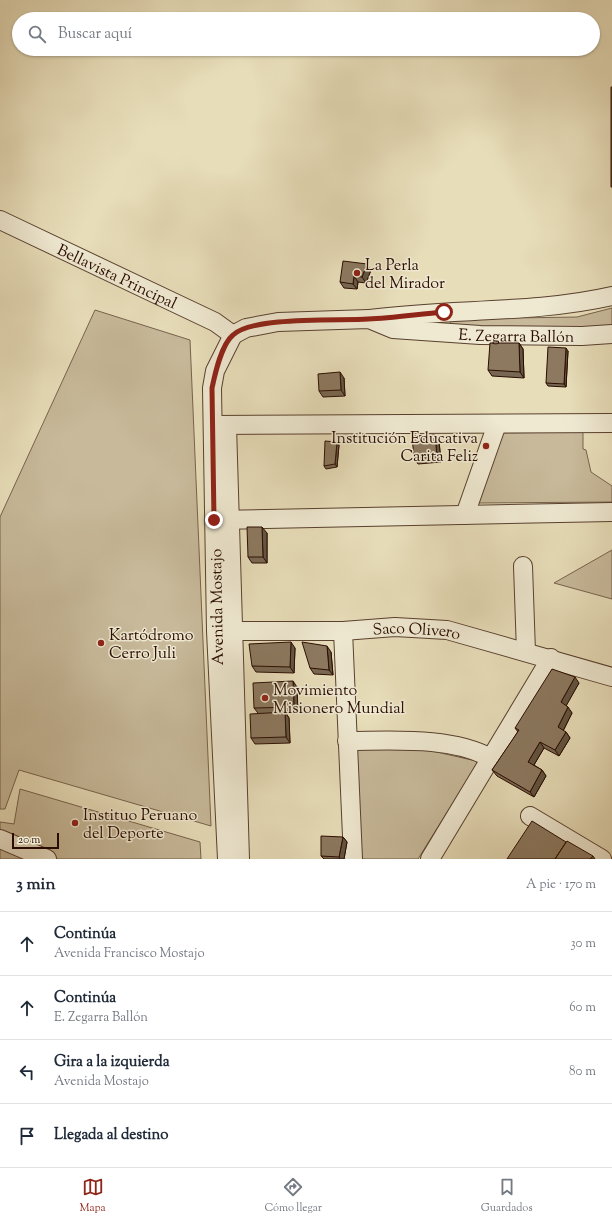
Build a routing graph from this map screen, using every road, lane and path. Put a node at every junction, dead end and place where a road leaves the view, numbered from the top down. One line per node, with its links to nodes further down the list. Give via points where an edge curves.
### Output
1 (0, 220): 5 (street, Bellavista Principal, via 215,322)
2 (612, 296): 3 (street, via 550,305)
3 (369, 319): 4 (street, E. Zegarra Ballón, via 393,329 480,335); 5 (street, E. Zegarra Ballón, via 278,322 246,328)
4 (612, 334)
5 (233, 335): 8 (street, via 215,371 212,388)
6 (612, 423): 7 (street)
7 (497, 424): 8 (street); 10 (street)
8 (220, 425): 11 (street)
9 (612, 512): 10 (street)
10 (465, 515): 11 (street)
11 (222, 520): 13 (street, Avenida Mostajo); 14 (street)
12 (523, 566): 16 (street)
13 (216, 631): 14 (street, Saco Olivero); 24 (street, Avenida Mostajo)
14 (234, 631): 15 (street, Saco Olivero); 25 (street)
15 (343, 631): 16 (street, Saco Olivero, via 375,627 447,630); 19 (street)
16 (526, 652): 17 (street, Saco Olivero)
17 (551, 658): 18 (street, Saco Olivero); 20 (street)
18 (612, 677)
19 (347, 741): 20 (street, via 418,741 482,753); 26 (street)
20 (490, 758): 27 (street)
21 (530, 816): 28 (street)
22 (0, 838): 23 (street)
23 (47, 859)
24 (227, 859)
25 (240, 859)
26 (353, 859)
27 (430, 859)
28 (602, 859)

